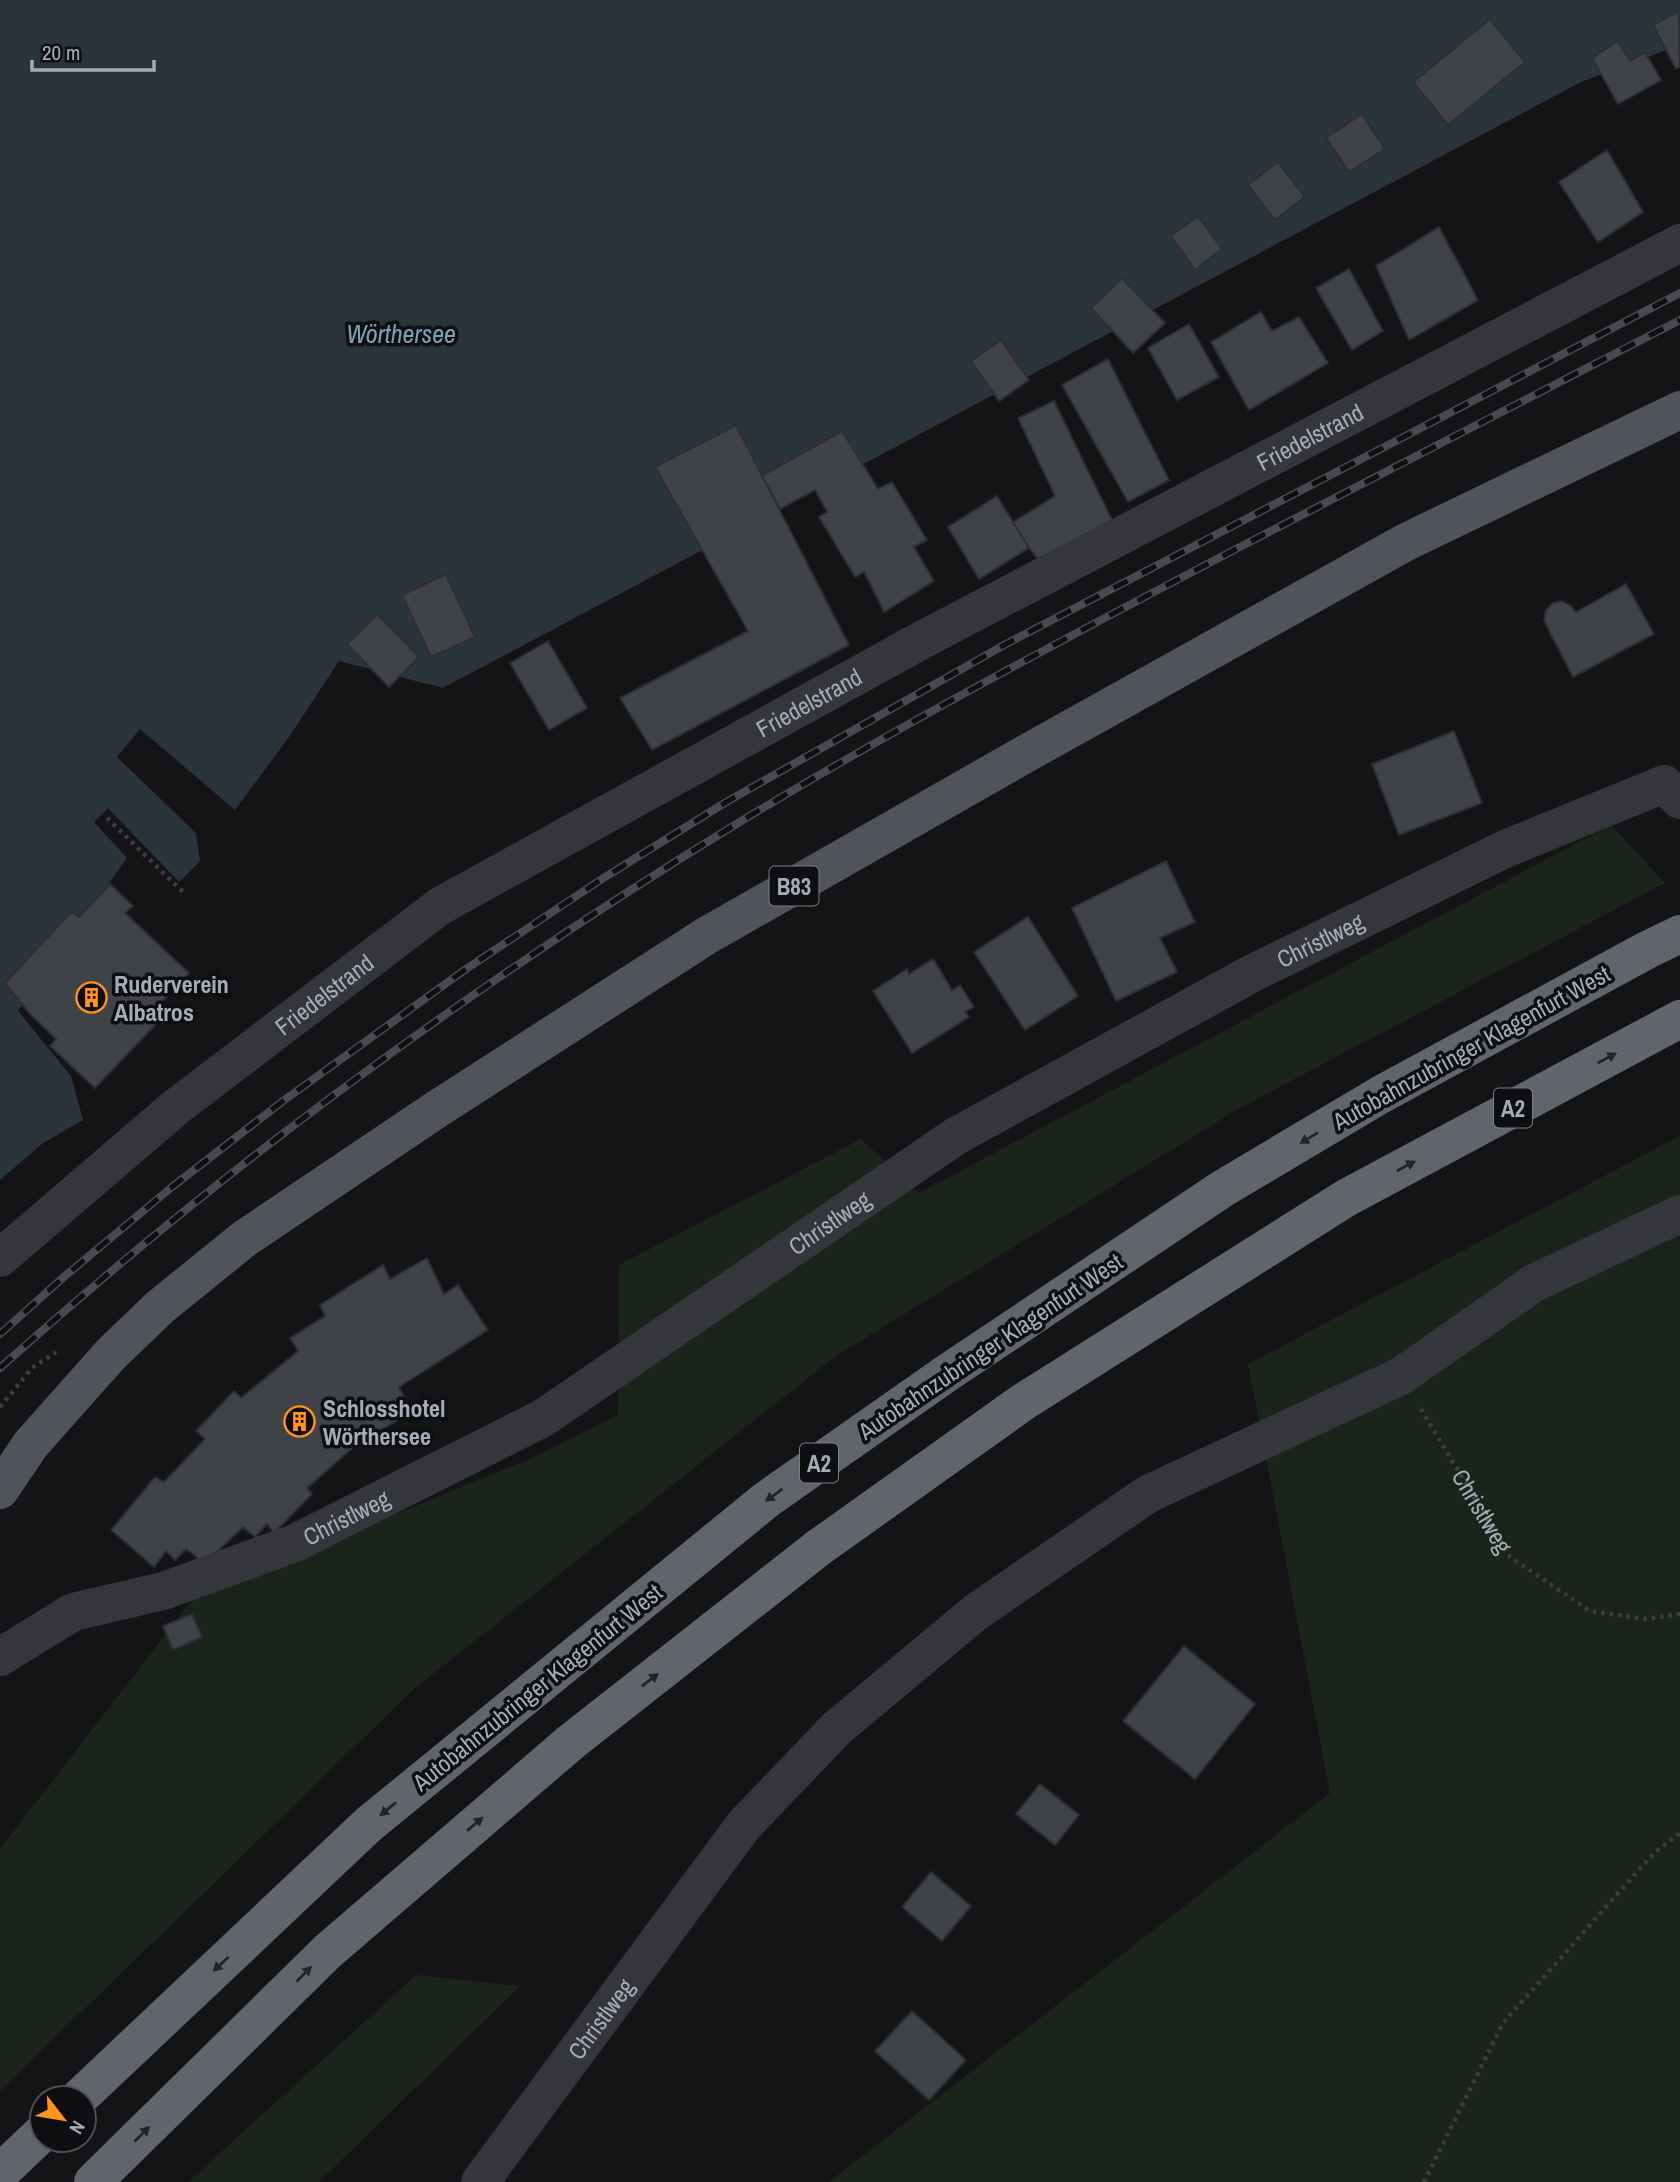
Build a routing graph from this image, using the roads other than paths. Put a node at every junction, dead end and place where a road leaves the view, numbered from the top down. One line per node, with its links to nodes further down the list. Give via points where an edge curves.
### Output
1 (1680, 243): 7 (street, Friedelstrand, via 920,641 440,906 176,1107)
2 (1680, 410): 8 (main road, B83, via 1406,542 706,936 244,1239 160,1307 111,1354 31,1444)
3 (1675, 786): 9 (street, Christlweg, via 1505,849 1251,974 957,1136 543,1418 295,1543 163,1591 73,1612)
4 (1663, 942): 10 (highway, Autobahnzubringer Klagenfurt West / A2, one-way to 10, via 1380,1095 1222,1189 766,1500 369,1824)
5 (1680, 1019): 13 (highway, A2, one-way to 5, via 328,1951 571,1742 818,1548 1023,1402 1346,1198)
6 (1680, 1214): 14 (street, Christlweg, via 1534,1283 1401,1376 1148,1494 976,1612 837,1728 744,1825)
7 (0, 1258)
8 (0, 1490)
9 (0, 1657)
10 (94, 2084)
11 (28, 2146): 12 (highway)
12 (0, 2173)
13 (93, 2182)
14 (480, 2182)

